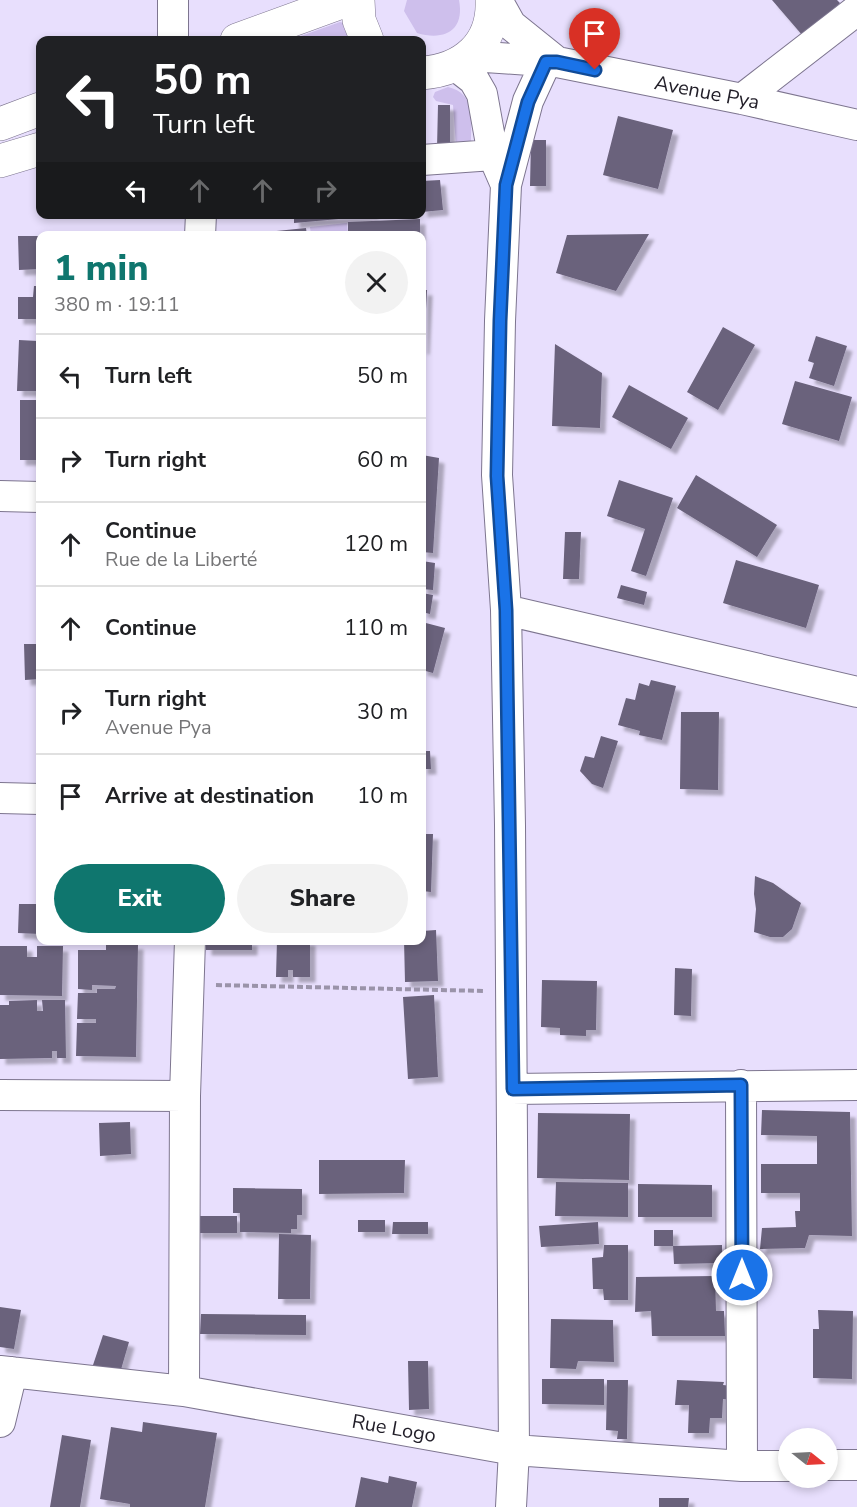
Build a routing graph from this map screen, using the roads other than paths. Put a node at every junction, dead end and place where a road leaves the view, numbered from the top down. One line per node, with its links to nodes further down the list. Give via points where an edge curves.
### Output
1 (173, 0): 7 (street)
2 (347, 0): 8 (main road)
3 (358, 0): 9 (main road, via 359,20)
4 (492, 0): 10 (main road, via 493,14 485,36)
5 (497, 0): 11 (street, via 511,25)
6 (857, 10): 13 (street)
7 (173, 36)
8 (248, 36)
9 (365, 36)
10 (463, 61): 11 (street, Avenue Pya); 12 (main road, via 439,72); 18 (street, via 482,94)
11 (552, 62): 13 (street, Avenue Pya); 21 (street, via 528,102)
12 (426, 73)
13 (742, 99): 16 (street, Avenue Pya)
14 (36, 110): 15 (main road)
15 (0, 124)
16 (857, 125)
17 (36, 150): 20 (main road)
18 (493, 155): 19 (street); 21 (street)
19 (426, 160)
20 (0, 161)
21 (506, 185): 24 (street, via 497,476)
22 (0, 496): 23 (street)
23 (36, 497)
24 (506, 610): 25 (street); 31 (street)
25 (857, 692)
26 (0, 798): 27 (street)
27 (36, 799)
28 (190, 945): 33 (street)
29 (741, 1085): 30 (street); 31 (street); 40 (street)
30 (857, 1085)
31 (513, 1089): 37 (street)
32 (0, 1095): 33 (street)
33 (185, 1096): 35 (street)
34 (6, 1372): 35 (street, Rue Logo); 36 (street)
35 (184, 1391): 37 (street, Rue Logo)
36 (0, 1422)
37 (514, 1450): 40 (street, Rue Logo); 42 (street)
38 (838, 1465): 39 (street)
39 (857, 1465)
40 (742, 1466): 41 (street, Rue Logo)
41 (778, 1466)
42 (511, 1507)

